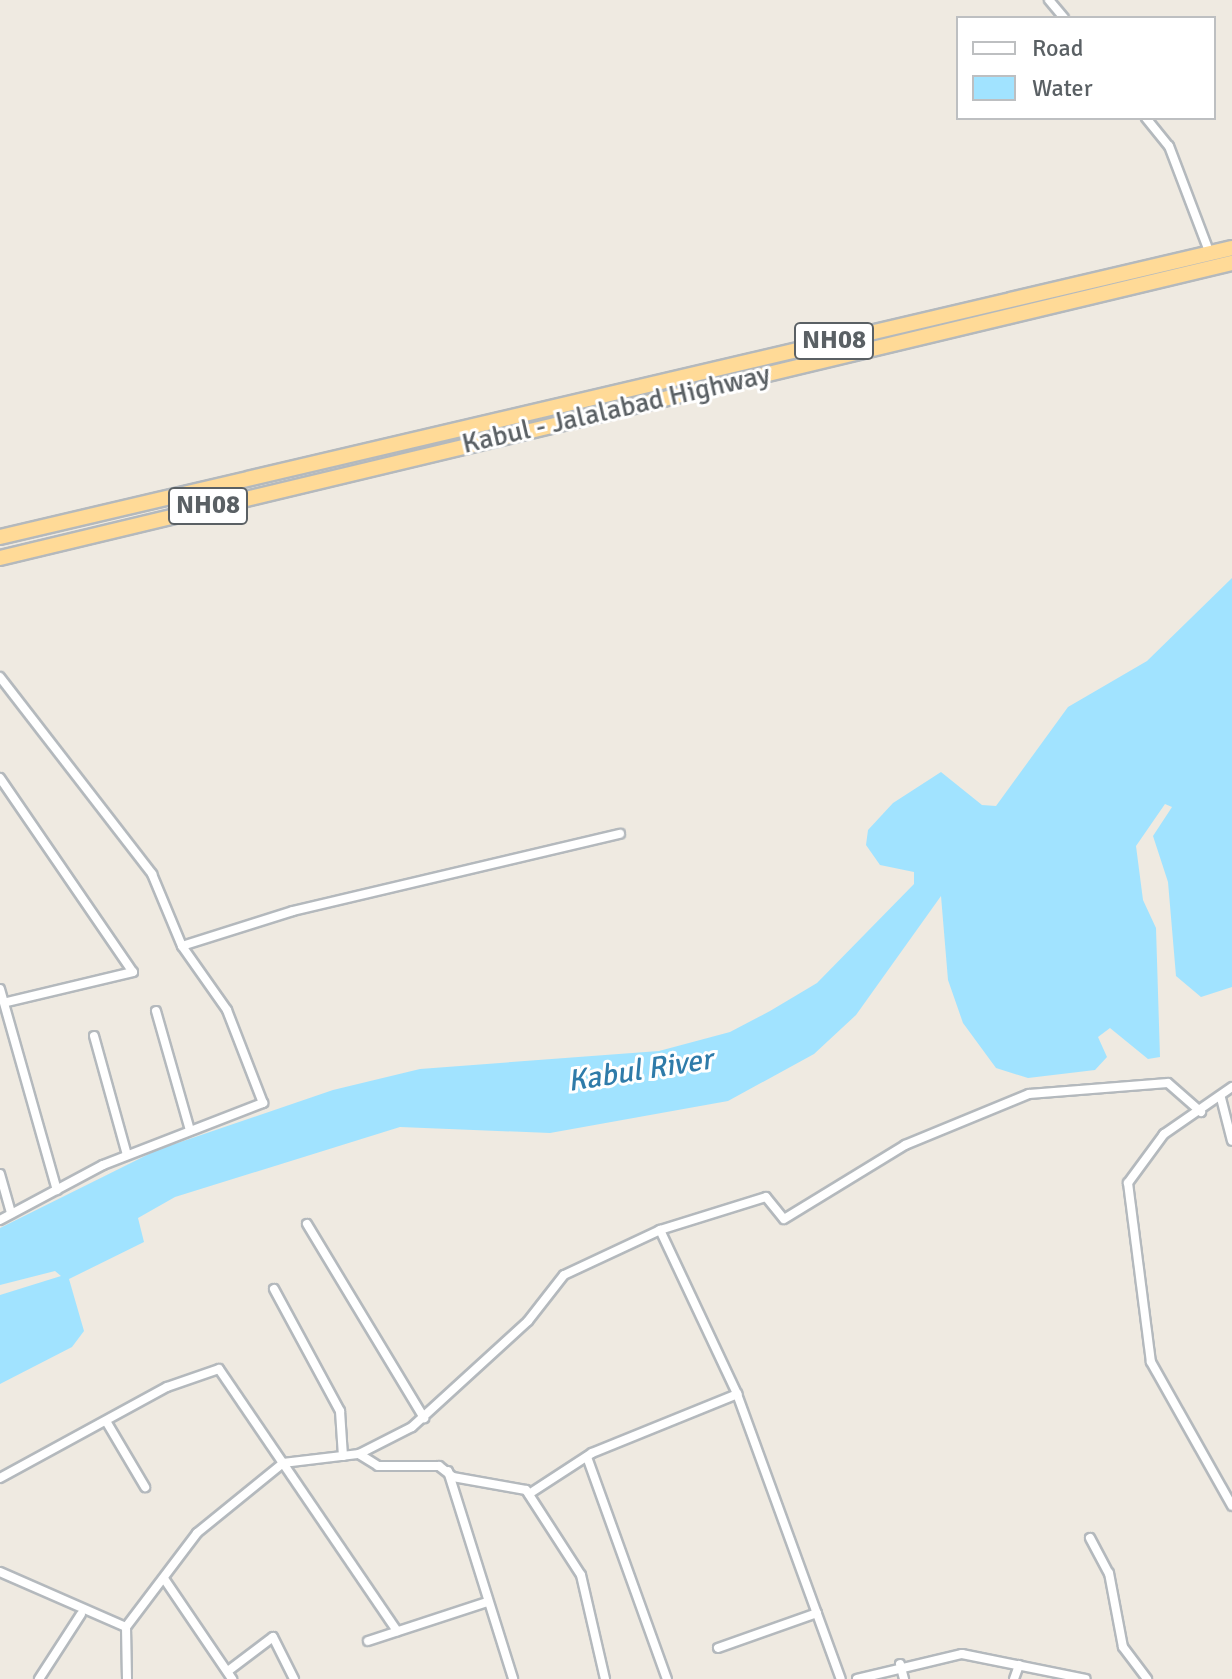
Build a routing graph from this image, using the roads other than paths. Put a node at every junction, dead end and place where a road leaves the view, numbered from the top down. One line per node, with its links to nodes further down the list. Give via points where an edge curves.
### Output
1 (1049, 0): 2 (street)
2 (1062, 16)
3 (1148, 120): 4 (street, via 1169,146)
4 (1210, 254): 5 (highway, Kabul - Jalalabad Highway / NH08); 6 (highway, Kabul - Jalalabad Highway / NH08)
5 (1231, 254): 6 (highway, Kabul - Jalalabad Highway / NH08)
6 (1172, 270): 7 (highway, Kabul - Jalalabad Highway / NH08); 8 (highway, Kabul - Jalalabad Highway / NH08)
7 (617, 392): 8 (highway); 9 (highway, Kabul - Jalalabad Highway / NH08)
8 (621, 408): 10 (highway, Kabul - Jalalabad Highway / NH08)
9 (251, 479): 10 (highway); 11 (highway, Kabul - Jalalabad Highway / NH08)
10 (256, 494): 12 (highway, Kabul - Jalalabad Highway / NH08)
11 (0, 537)
12 (0, 558)
13 (0, 677): 16 (street, via 152,874)
14 (0, 778): 18 (street, via 133,972)
15 (620, 834): 16 (street, via 293,911)
16 (182, 946): 24 (street, via 227,1010 263,1103)
17 (0, 989): 18 (street)
18 (7, 1002): 28 (street)
19 (156, 1011): 24 (street)
20 (94, 1036): 26 (street)
21 (1232, 1087): 22 (street)
22 (1221, 1098): 23 (street); 25 (street)
23 (1201, 1112): 32 (street, via 1168,1083 1029,1094 905,1145 784,1219 766,1197); 45 (street, via 1164,1134 1128,1183 1151,1362)
24 (190, 1130): 26 (street)
25 (1232, 1141)
26 (127, 1155): 28 (street)
27 (0, 1174): 29 (street)
28 (57, 1190): 29 (street)
29 (11, 1213): 30 (street)
30 (0, 1220)
31 (307, 1224): 35 (street)
32 (660, 1230): 34 (street); 35 (street, via 564,1275 528,1321)
33 (274, 1289): 38 (street, via 340,1411)
34 (737, 1394): 39 (street); 50 (street)
35 (424, 1418): 37 (street)
36 (106, 1421): 40 (street, via 219,1369); 42 (street); 43 (street)
37 (359, 1454): 38 (street); 41 (street, via 378,1466)
38 (343, 1456): 40 (street)
39 (587, 1457): 44 (street); 64 (street)
40 (283, 1463): 48 (street, via 197,1533); 53 (street)
41 (448, 1470): 44 (street, via 510,1482); 49 (street)
42 (0, 1478)
43 (145, 1487)
44 (529, 1494): 63 (street, via 581,1575)
45 (1232, 1506)
46 (1090, 1538): 70 (street, via 1109,1573 1123,1647)
47 (0, 1572): 51 (street)
48 (165, 1580): 52 (street); 58 (street)
49 (487, 1602): 53 (street); 62 (street)
50 (817, 1613): 55 (street); 65 (street)
51 (81, 1614): 52 (street); 59 (street)
52 (126, 1627): 60 (street)
53 (397, 1631): 54 (street)
54 (368, 1641)
55 (718, 1648)
56 (900, 1664): 57 (street, via 962,1654); 66 (street); 67 (street)
57 (1019, 1665): 68 (street); 69 (street)
58 (230, 1675): 61 (street, via 273,1637)
59 (39, 1679)
60 (127, 1679)
61 (294, 1679)
62 (513, 1679)
63 (605, 1679)
64 (667, 1679)
65 (841, 1679)
66 (857, 1679)
67 (904, 1679)
68 (1014, 1679)
69 (1086, 1679)
70 (1147, 1679)

